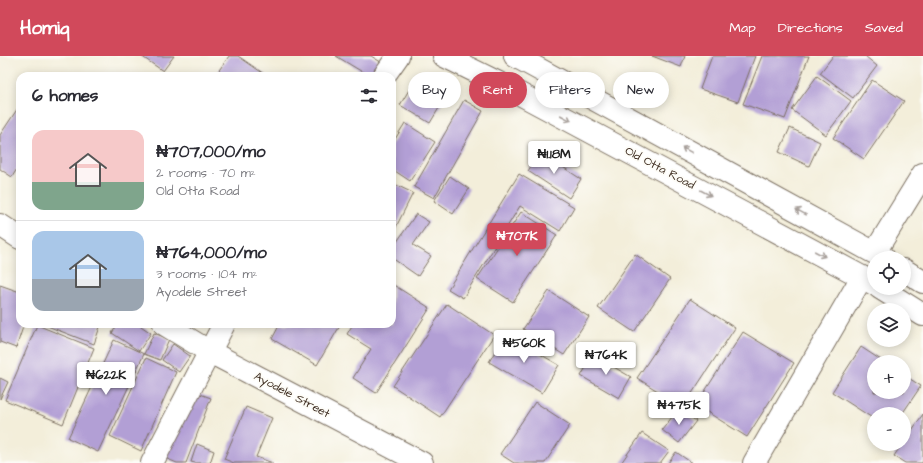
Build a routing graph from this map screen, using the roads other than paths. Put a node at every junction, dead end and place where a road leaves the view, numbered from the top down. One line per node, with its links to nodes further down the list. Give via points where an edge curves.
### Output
1 (398, 56): 4 (street)
2 (444, 56): 11 (street, Old Otta Road, one-way to 11)
3 (515, 56): 8 (street, one-way to 3)
4 (387, 72)
5 (923, 174): 9 (street)
6 (0, 226): 7 (street)
7 (16, 236)
8 (873, 251)
9 (882, 251)
10 (911, 274): 13 (street)
11 (867, 279)
12 (867, 282): 21 (street)
13 (923, 282)
14 (891, 295): 15 (street)
15 (923, 315)
16 (171, 328): 18 (street, Ayodele Street)
17 (222, 328): 18 (street)
18 (210, 352): 19 (street); 20 (street, Ayodele Street)
19 (152, 463)
20 (422, 463)
21 (754, 463)

